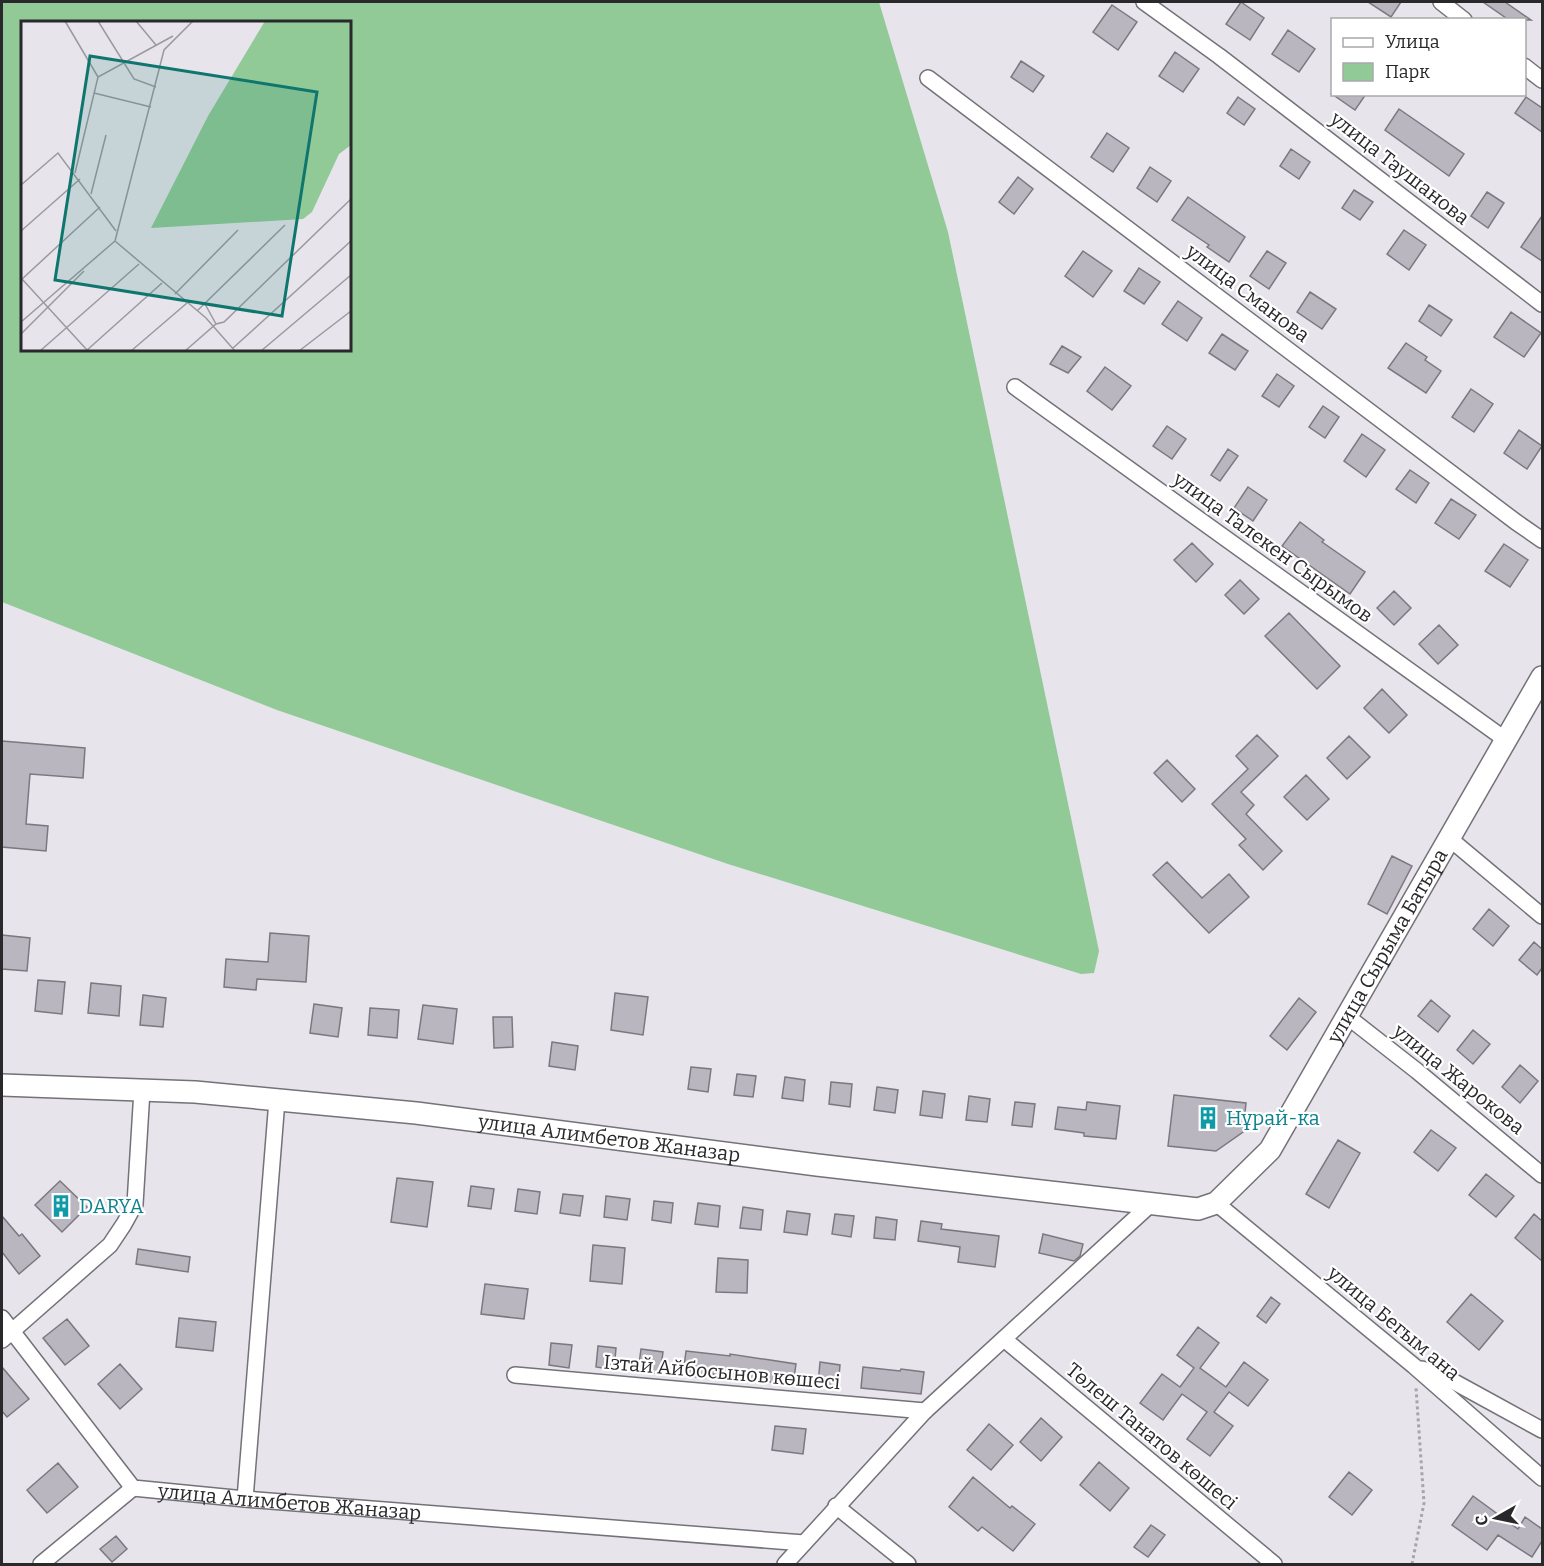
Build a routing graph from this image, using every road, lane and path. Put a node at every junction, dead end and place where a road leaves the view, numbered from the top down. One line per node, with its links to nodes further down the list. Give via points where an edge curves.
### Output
1 (1144, 2): 7 (street, улица Таушанова)
2 (1441, 2): 3 (street)
3 (1461, 18)
4 (1526, 68): 6 (street)
5 (928, 78): 9 (street, улица Сманова)
6 (1542, 80)
7 (1542, 304)
8 (1015, 387): 13 (street, улица Талекен Сырымов)
9 (1516, 522): 10 (street); 11 (street, улица Сманова)
10 (1542, 528)
11 (1542, 540)
12 (1542, 677): 13 (street, улица Сырыма Батыра)
13 (1506, 740): 14 (street, улица Сырыма Батыра)
14 (1450, 839): 15 (street); 16 (street, улица Сырыма Батыра)
15 (1542, 916)
16 (1348, 1017): 20 (street, улица Жарокова); 22 (street, улица Сырыма Батыра, via 1270,1150)
17 (2, 1085): 18 (street, улица Алимбетов Жаназар)
18 (142, 1090): 19 (street, улица Алимбетов Жаназар); 24 (street, via 135,1204 110,1245)
19 (277, 1100): 21 (street, улица Алимбетов Жаназар, via 416,1113); 32 (street)
20 (1542, 1175)
21 (1152, 1203): 22 (street, улица Алимбетов Жаназар, via 1198,1209); 25 (street)
22 (1216, 1203): 26 (street, улица Бегым ана)
23 (2, 1318): 24 (street, улица Алимбетов Жаназар)
24 (7, 1336): 31 (street, улица Алимбетов Жаназар)
25 (1004, 1339): 28 (street); 38 (street, Төлеш Танатов көшесі)
26 (1414, 1366): 29 (street, via 1447,1378); 30 (street, улица Бегым ана); 39 (path, via 1424,1503)
27 (515, 1375): 28 (street, Ізтай Айбосынов көшесі)
28 (925, 1411): 33 (street)
29 (1542, 1430)
30 (1542, 1478)
31 (133, 1488): 32 (street, улица Алимбетов Жаназар); 35 (street)
32 (245, 1499): 34 (street, улица Алимбетов Жаназар)
33 (836, 1506): 34 (street); 37 (street)
34 (804, 1543): 36 (street)
35 (41, 1564)
36 (785, 1564)
37 (908, 1564)
38 (1274, 1564)
39 (1412, 1564)

